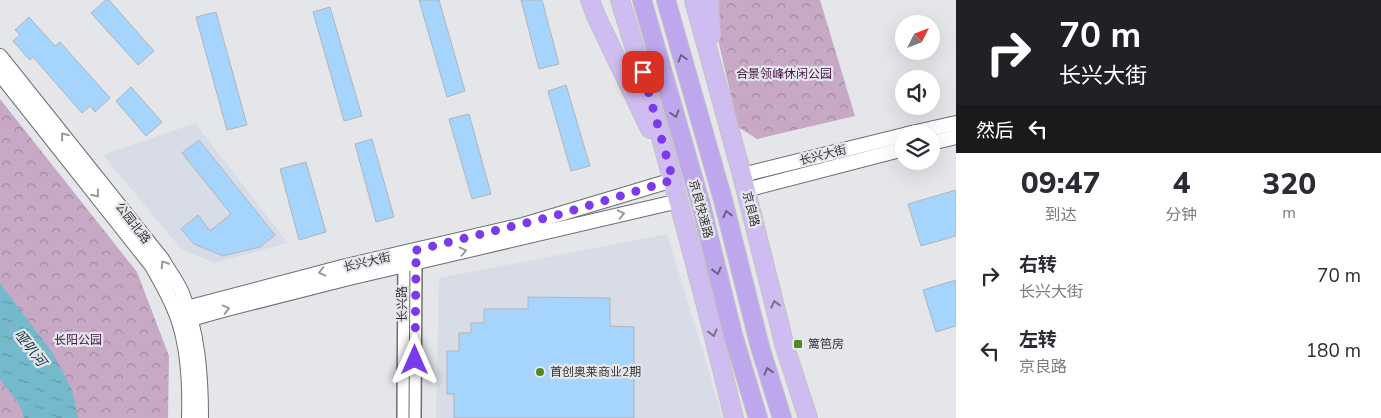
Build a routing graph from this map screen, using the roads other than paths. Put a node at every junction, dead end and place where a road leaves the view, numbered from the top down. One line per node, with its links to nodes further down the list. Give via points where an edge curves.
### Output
1 (590, 0): 16 (main road)
2 (620, 0): 16 (main road)
3 (642, 0): 21 (highway, 京良快速路, one-way to 21, via 701,205)
4 (666, 0): 29 (highway, 京良快速路, one-way to 4)
5 (694, 0): 9 (main road, 京良路)
6 (709, 0): 9 (main road)
7 (0, 56): 20 (street, 公园北路, one-way to 7, via 181,291 162,259)
8 (0, 74): 20 (street, 公园北路, one-way to 20, via 152,266)
9 (715, 78): 17 (main road, 京良路)
10 (956, 123): 11 (street, 长兴大街)
11 (940, 127)
12 (895, 137): 17 (street, 长兴大街)
13 (956, 137): 14 (street)
14 (940, 141)
15 (895, 152): 17 (street, 长兴大街)
16 (672, 176): 18 (main road); 19 (street, 长兴大街, via 554,216)
17 (744, 183): 30 (main road, 京良路, one-way to 17, via 785,347)
18 (679, 201): 19 (street, 长兴大街, one-way to 18); 26 (main road, one-way to 26)
19 (409, 258): 20 (street, 长兴大街); 24 (street, 长兴路); 25 (street, 长兴路)
20 (183, 315): 22 (street, 公园北路, via 190,380); 23 (street, 公园北路, via 201,378)
21 (733, 336): 27 (highway); 28 (highway, 京良快速路)
22 (189, 418)
23 (201, 418)
24 (403, 418)
25 (415, 418)
26 (734, 418)
27 (748, 418)
28 (758, 418)
29 (782, 418)
30 (808, 418)

